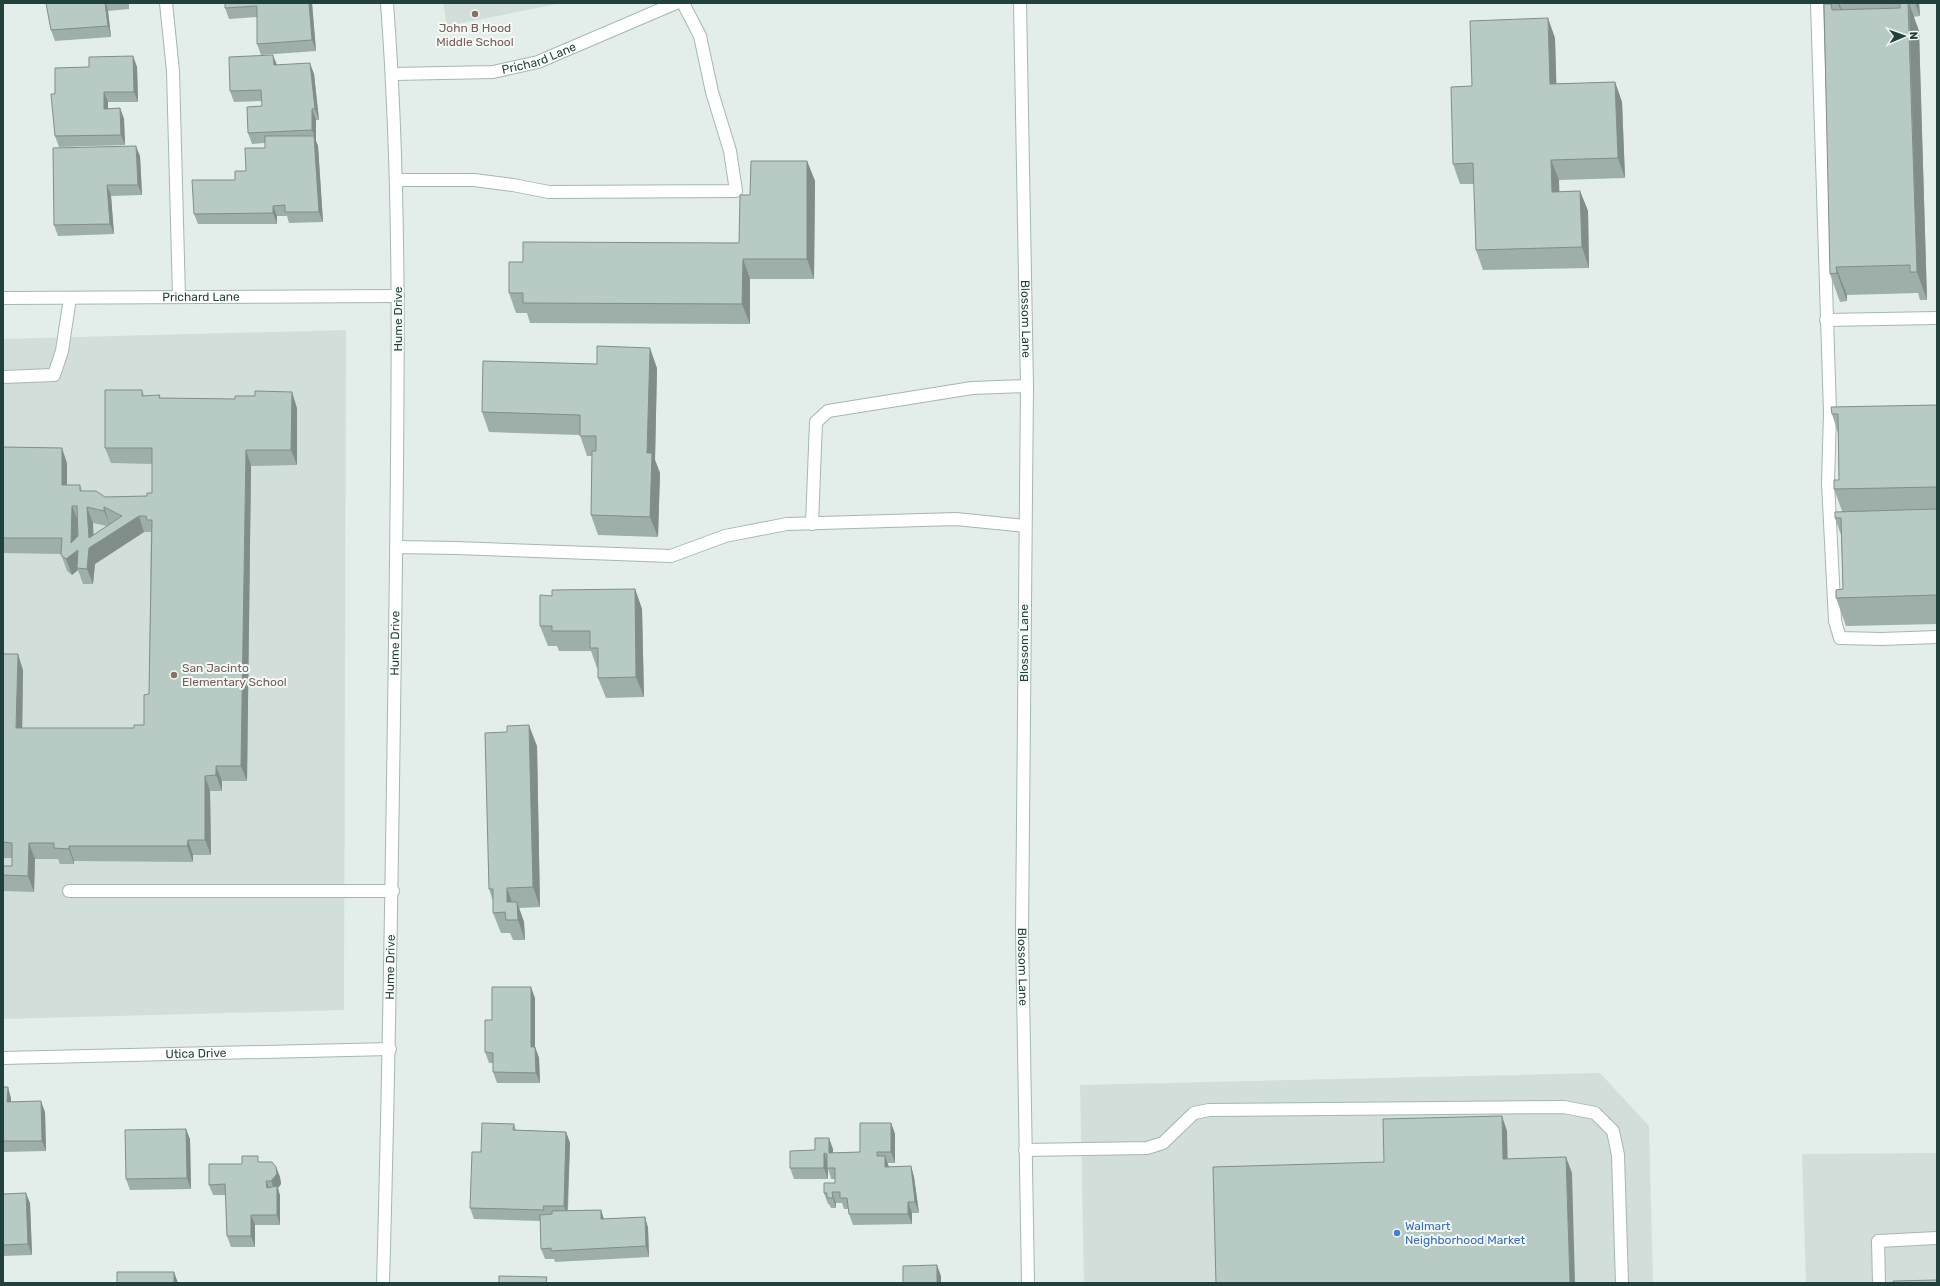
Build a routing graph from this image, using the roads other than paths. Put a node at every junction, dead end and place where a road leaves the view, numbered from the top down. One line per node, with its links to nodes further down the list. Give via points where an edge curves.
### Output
1 (166, 3): 10 (street, via 173,71)
2 (387, 3): 7 (street, Hume Drive)
3 (676, 3): 7 (street, Prichard Lane, via 538,62 493,72)
4 (683, 3): 8 (street, via 700,36 712,92 730,152 736,191 549,192 474,180)
5 (1020, 3): 16 (street, Blossom Lane)
6 (1818, 3): 14 (street)
7 (393, 74): 8 (street, Hume Drive)
8 (396, 180): 9 (street, Hume Drive)
9 (398, 296): 10 (street, Prichard Lane); 21 (street, Hume Drive)
10 (179, 297): 12 (street, Prichard Lane)
11 (3, 298): 12 (street, Prichard Lane)
12 (70, 298): 15 (street, via 62,351 54,375)
13 (1937, 318): 14 (street)
14 (1826, 320): 18 (street)
15 (3, 377)
16 (1027, 386): 19 (street, via 972,388 828,411 816,422); 20 (street, Blossom Lane)
17 (1845, 411): 18 (street)
18 (1830, 412): 22 (street, via 1828,483 1835,621 1840,638 1882,640)
19 (812, 524): 20 (street, via 956,520); 21 (street, via 787,524 725,536 671,556)
20 (1025, 526): 27 (street, Blossom Lane, via 1022,932)
21 (396, 548): 24 (street, Hume Drive)
22 (1937, 637)
23 (69, 891): 24 (street)
24 (393, 891): 25 (street, Hume Drive)
25 (390, 1049): 26 (street, Utica Drive); 29 (street, Hume Drive)
26 (3, 1058)
27 (1025, 1150): 30 (street, Blossom Lane); 31 (street, via 1148,1148 1163,1143 1194,1113 1209,1110 1564,1107 1595,1113 1613,1131 1618,1155)
28 (1937, 1238): 32 (street, via 1878,1241)
29 (383, 1283)
30 (1028, 1283)
31 (1622, 1283)
32 (1879, 1283)

